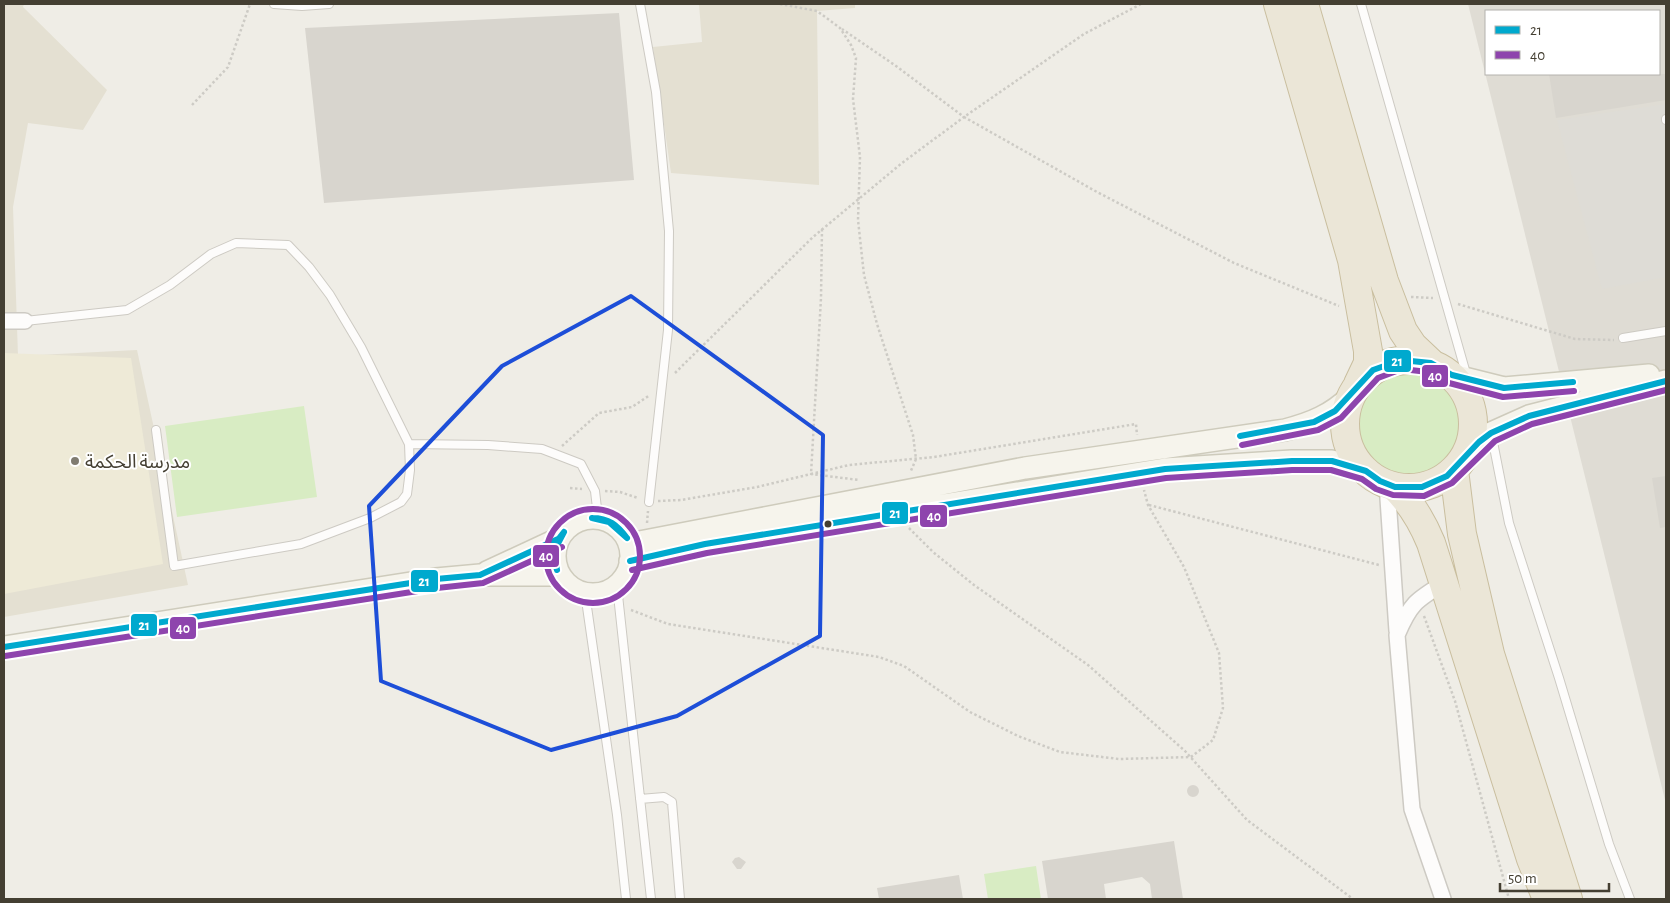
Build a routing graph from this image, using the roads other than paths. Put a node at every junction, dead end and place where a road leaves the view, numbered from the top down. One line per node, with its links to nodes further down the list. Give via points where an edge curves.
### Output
1 (274, 4): 2 (lane)
2 (329, 4)
3 (640, 4): 21 (lane, via 656,92 669,231 668,330)
4 (1278, 4): 14 (highway, via 1352,260 1368,351 1368,363)
5 (1304, 4): 11 (highway, via 1403,331 1413,346)
6 (1361, 4): 11 (lane, via 1446,300)
7 (4, 321): 8 (street)
8 (25, 322): 17 (lane, via 127,310 170,285 211,254 236,243 288,245 309,267 339,310)
9 (1666, 331): 10 (lane)
10 (1623, 338)
11 (1450, 373): 12 (main road, via 1504,388); 14 (highway, via 1411,359 1391,362 1373,370); 18 (highway, via 1468,399 1473,418 1472,437)
12 (1666, 373)
13 (1666, 381): 16 (main road, via 1529,416)
14 (1355, 390): 19 (highway, via 1345,416 1346,436 1353,456); 20 (main road, via 1335,411 1314,422 1285,430 1025,468)
15 (156, 430): 17 (lane, via 174,566 301,544 370,518 401,502 407,494)
16 (1491, 433): 18 (main road); 39 (lane, via 1509,523 1608,844)
17 (409, 444): 22 (lane, via 542,449 581,464 595,491)
18 (1459, 463): 19 (highway, via 1431,484 1413,488); 38 (highway, via 1462,534 1490,654)
19 (1383, 481): 20 (main road, via 1332,461 1292,461 1166,469); 27 (highway, via 1411,503 1422,521); 30 (street)
20 (908, 501): 24 (main road)
21 (648, 502)
22 (598, 518): 23 (main road, via 574,522); 24 (main road, via 620,528)
23 (558, 539): 25 (main road, via 554,551); 26 (main road)
24 (635, 548): 29 (main road)
25 (559, 575): 26 (main road); 28 (main road, via 567,585)
26 (480, 576): 31 (main road, via 436,579)
27 (1444, 583): 30 (street, via 1417,599 1405,615); 37 (highway, via 1530,858)
28 (585, 593): 29 (main road, via 605,592); 33 (lane)
29 (617, 596): 32 (lane)
30 (1397, 635): 36 (street, via 1412,809)
31 (4, 647)
32 (640, 799): 34 (lane); 35 (lane, via 664,796 672,802)
33 (626, 899)
34 (651, 899)
35 (680, 899)
36 (1443, 899)
37 (1547, 899)
38 (1568, 899)
39 (1630, 899)

